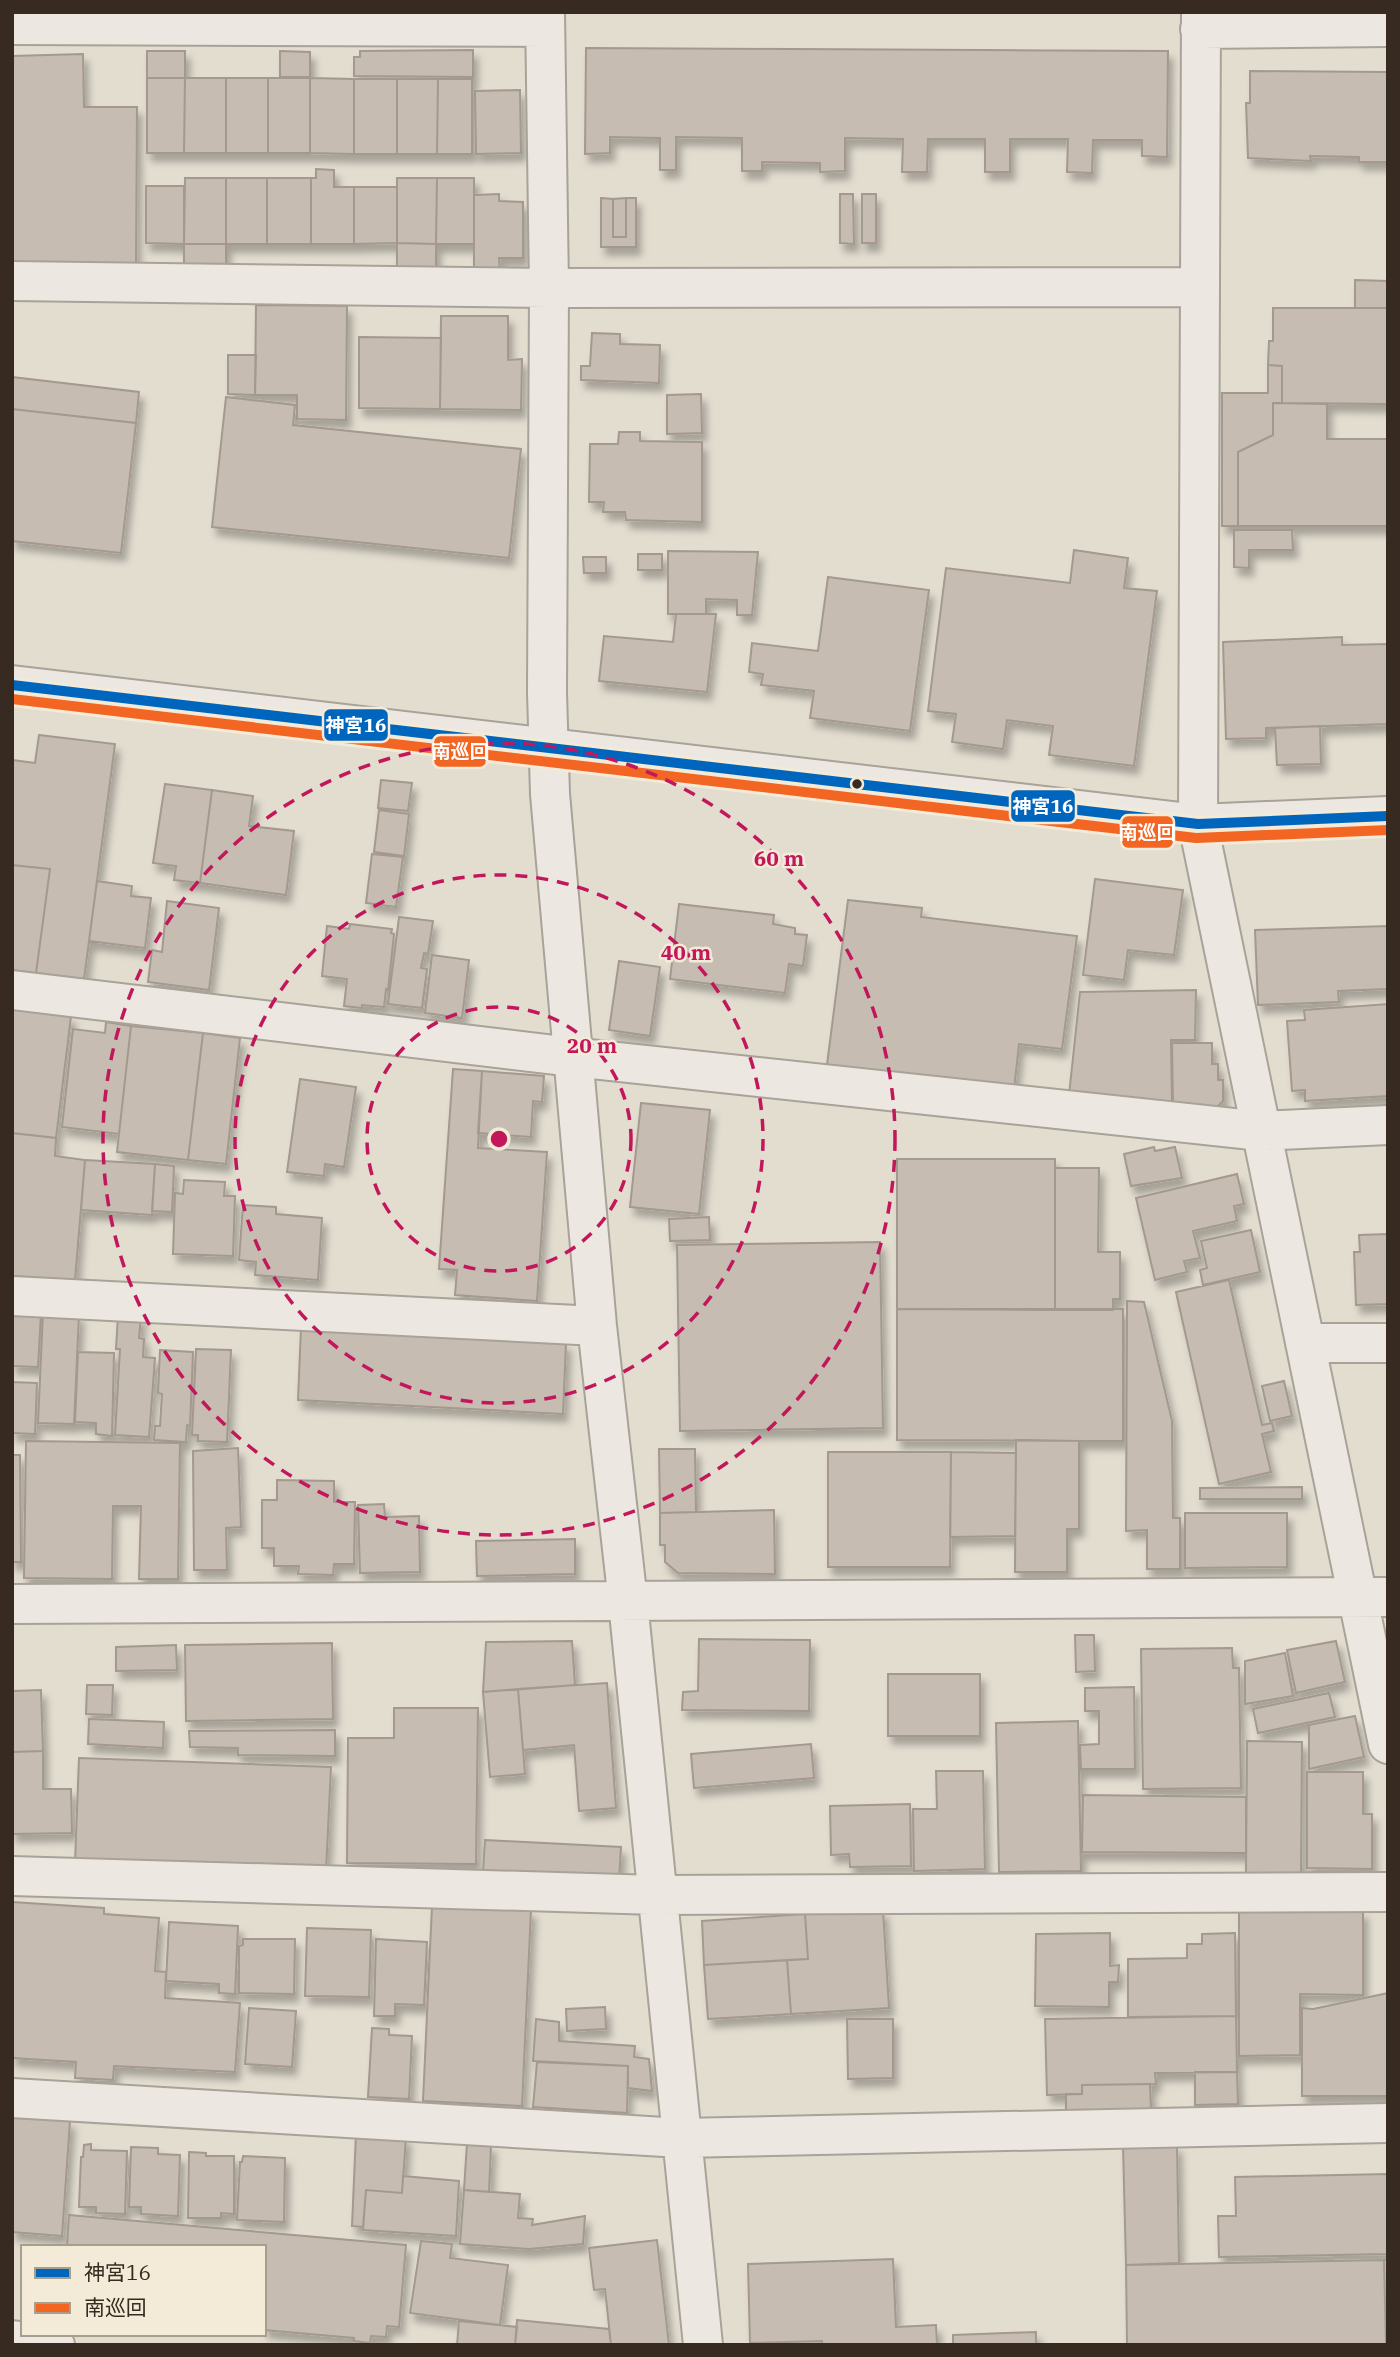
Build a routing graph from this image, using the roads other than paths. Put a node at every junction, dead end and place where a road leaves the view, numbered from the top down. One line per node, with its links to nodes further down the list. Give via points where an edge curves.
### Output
1 (545, 20): 3 (street); 7 (street)
2 (1200, 21): 4 (street); 6 (street)
3 (12, 25)
4 (1388, 27)
5 (12, 281): 7 (street)
6 (1200, 287): 7 (street); 11 (street)
7 (549, 288): 9 (street)
8 (12, 685): 9 (street)
9 (548, 748): 11 (street); 13 (street)
10 (1388, 816): 11 (street)
11 (1198, 824): 15 (street)
12 (12, 990): 13 (street)
13 (572, 1057): 15 (street); 17 (street)
14 (1388, 1125): 15 (street)
15 (1261, 1131): 19 (street)
16 (12, 1296): 17 (street)
17 (597, 1326): 21 (street)
18 (1388, 1342): 19 (street)
19 (1305, 1343): 20 (street)
20 (1373, 1597): 21 (street); 23 (street)
21 (628, 1602): 22 (street); 26 (street)
22 (12, 1604)
23 (1388, 1744)
24 (12, 1876): 26 (street)
25 (1388, 1892): 26 (street)
26 (657, 1895): 29 (street)
27 (12, 2098): 29 (street)
28 (1388, 2123): 29 (street)
29 (681, 2138): 32 (street)
30 (12, 2340): 31 (street)
31 (55, 2345)
32 (703, 2345)

